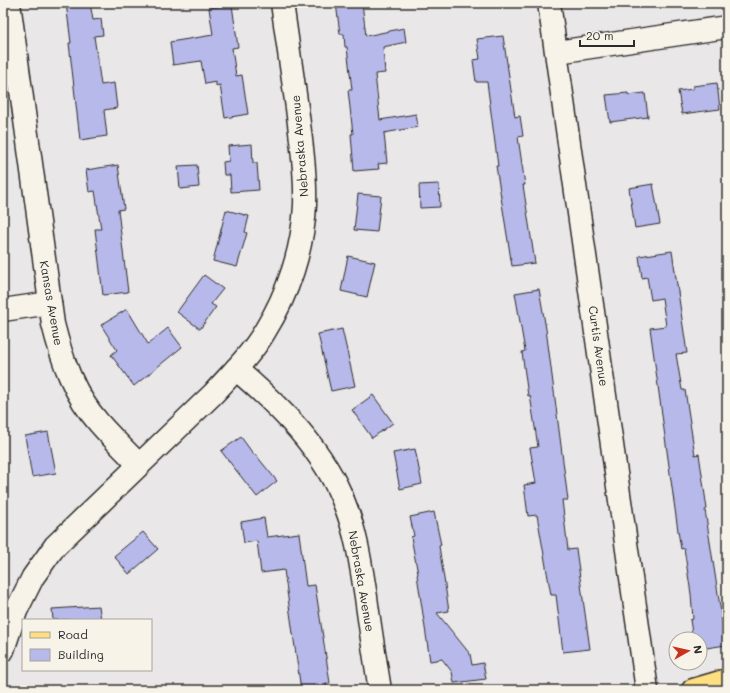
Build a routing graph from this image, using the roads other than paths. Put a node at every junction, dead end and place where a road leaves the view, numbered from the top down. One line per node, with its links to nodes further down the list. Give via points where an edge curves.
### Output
1 (8, 3): 6 (street, Kansas Avenue)
2 (282, 3): 8 (street, Nebraska Avenue, via 304,173 303,226 295,262 277,310 252,350)
3 (549, 3): 5 (street, Curtis Avenue)
4 (727, 27): 5 (street)
5 (557, 52): 13 (street, Curtis Avenue)
6 (50, 303): 7 (street); 9 (street, Kansas Avenue, via 59,347 75,387 99,423)
7 (3, 310)
8 (236, 369): 9 (street, Nebraska Avenue); 12 (street, Nebraska Avenue, via 301,431 326,467 345,504 360,556)
9 (139, 465): 10 (street, via 55,546 33,577 16,611)
10 (3, 650)
11 (727, 680): 14 (main road)
12 (380, 690)
13 (647, 690)
14 (693, 690)

